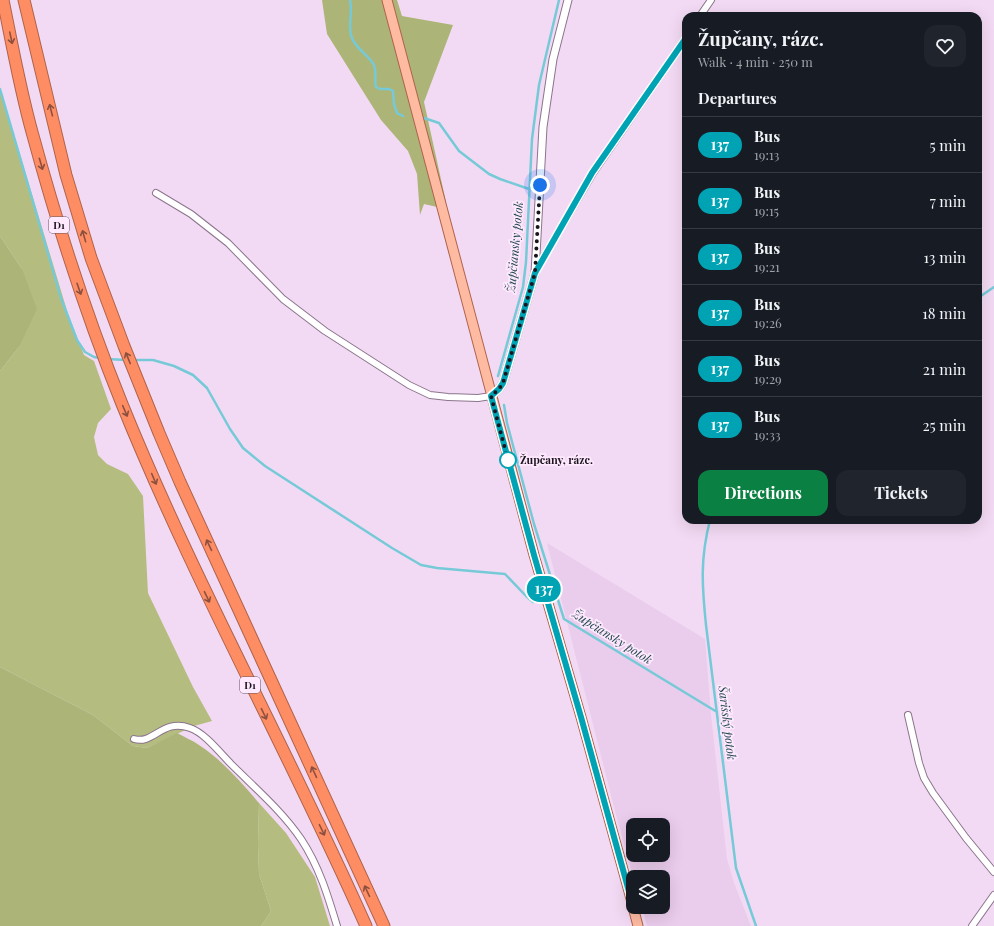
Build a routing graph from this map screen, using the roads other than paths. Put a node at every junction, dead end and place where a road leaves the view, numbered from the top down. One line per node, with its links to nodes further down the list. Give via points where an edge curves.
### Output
1 (3, 0): 18 (highway, D1, one-way to 18, via 32,131 74,275 106,363 193,568 317,820)
2 (24, 0): 19 (highway, D1, one-way to 2, via 159,433 124,346 91,258 66,175)
3 (387, 0): 10 (main road)
4 (568, 0): 9 (street, via 553,59 543,127)
5 (711, 0): 6 (street)
6 (703, 12)
7 (682, 44): 9 (street, via 592,173)
8 (156, 193): 10 (street, via 191,214 228,244 283,299 325,331 409,385 430,395 478,398)
9 (535, 273): 10 (street, via 503,383)
10 (491, 396): 14 (main road)
11 (908, 715): 13 (street, via 924,778 966,838)
12 (134, 739): 17 (street, via 144,740 174,726 191,728 204,737 266,799 301,839 320,874)
13 (994, 872)
14 (626, 881)
15 (994, 895): 21 (street)
16 (635, 914): 20 (main road)
17 (337, 926)
18 (366, 926)
19 (384, 926)
20 (638, 926)
21 (972, 926)

